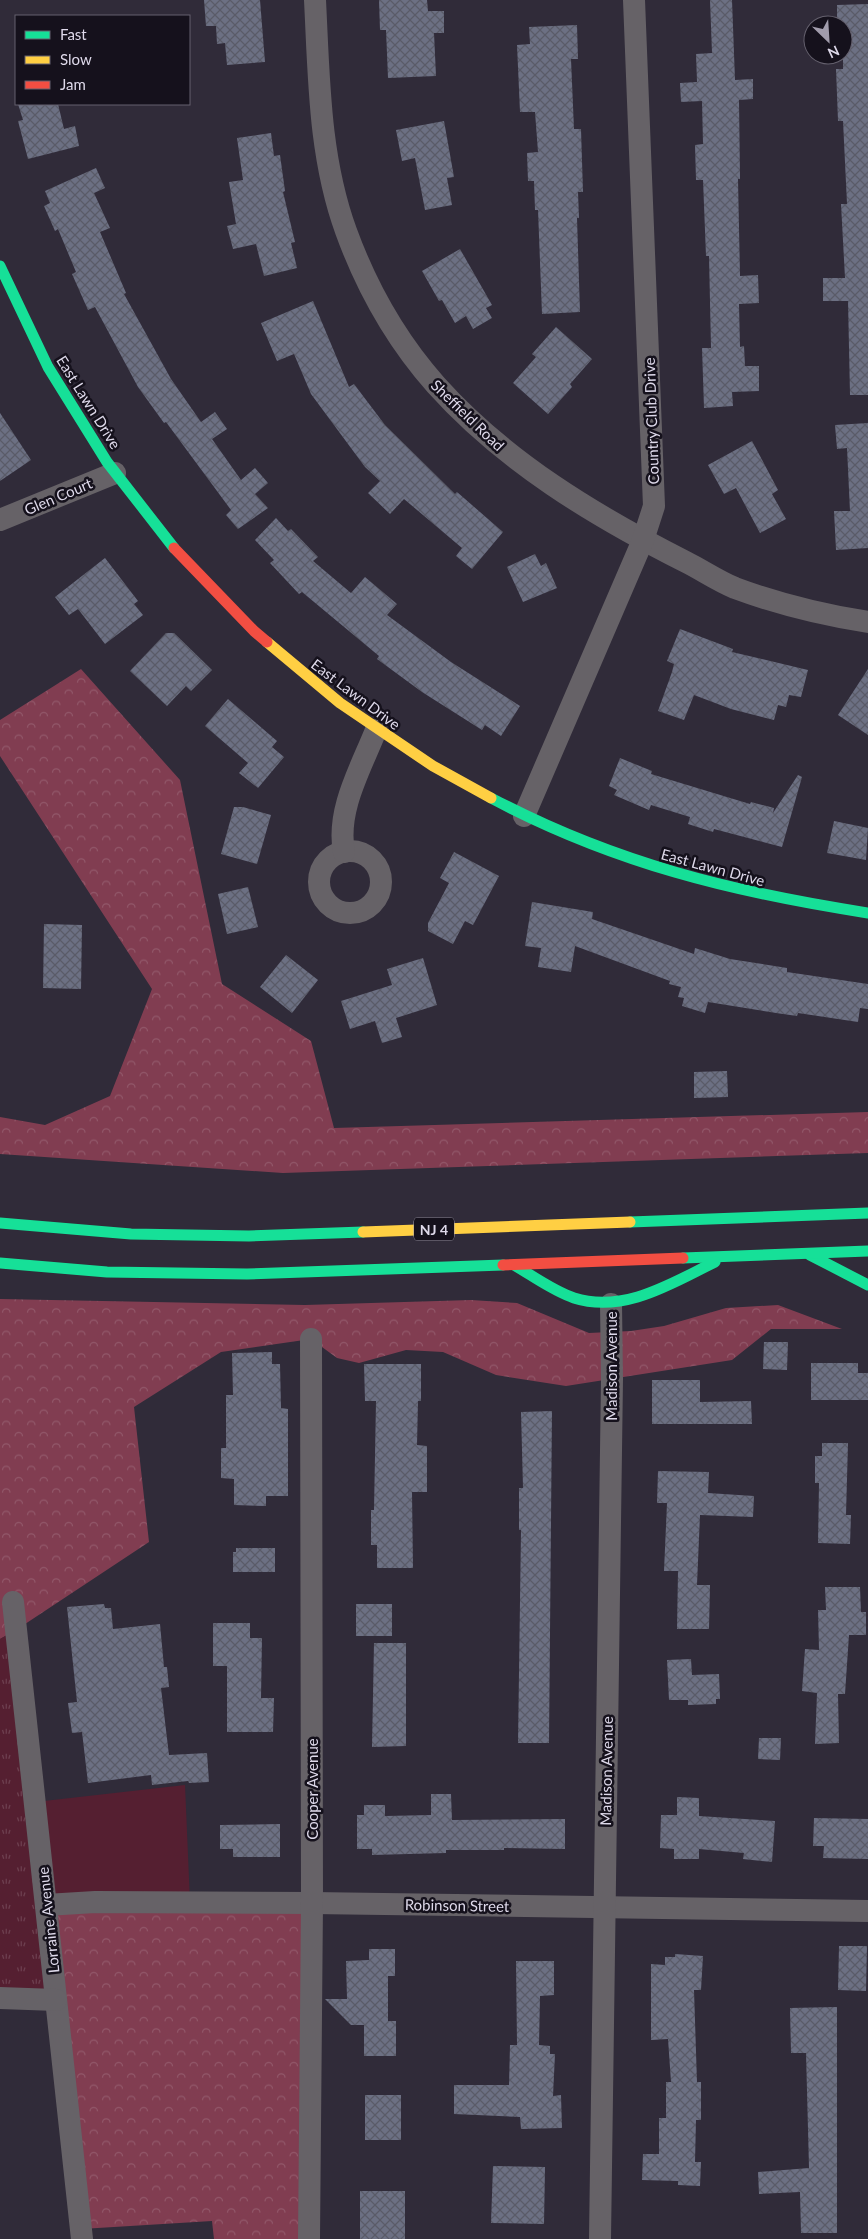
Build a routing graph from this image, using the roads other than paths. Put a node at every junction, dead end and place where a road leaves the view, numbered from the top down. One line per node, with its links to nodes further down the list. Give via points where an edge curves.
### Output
1 (315, 0): 6 (street, Sheffield Road, via 320,115 330,174 346,231 369,285 399,336 434,384 508,454)
2 (634, 0): 6 (street, Country Club Drive, via 654,506)
3 (0, 266): 4 (main road, East Lawn Drive, via 40,351 77,416)
4 (115, 473): 5 (street, Glen Court); 8 (main road, East Lawn Drive, via 201,578 254,631 310,680)
5 (0, 520)
6 (643, 540): 7 (street, Sheffield Road, via 732,587 834,617); 9 (street, Country Club Drive)
7 (868, 622)
8 (376, 730): 9 (main road, East Lawn Drive, via 464,785); 10 (street, via 343,812)
9 (524, 816): 11 (main road, East Lawn Drive, via 634,861 705,882 778,900)
10 (344, 852)
11 (868, 913)
12 (868, 1213): 13 (main road, NJ 4, via 249,1236 131,1234)
13 (0, 1223)
14 (868, 1252): 15 (main road)
15 (809, 1254): 16 (main road); 19 (main road)
16 (727, 1257): 18 (main road); 20 (main road, via 642,1295)
17 (0, 1263): 18 (main road, via 107,1272 201,1275)
18 (514, 1265): 20 (main road, via 573,1297)
19 (868, 1285)
20 (611, 1304): 25 (street, Madison Avenue)
21 (311, 1338): 23 (street, Cooper Avenue)
22 (14, 1602): 24 (street, Lorraine Avenue)
23 (312, 1903): 24 (street, Robinson Street, via 95,1902); 25 (street, Robinson Street); 30 (street, Cooper Avenue)
24 (46, 1905): 28 (street, Lorraine Avenue)
25 (603, 1907): 26 (street, Robinson Street); 31 (street, Madison Avenue)
26 (868, 1911)
27 (0, 1998): 28 (street)
28 (56, 2000): 29 (street, Lorraine Avenue)
29 (82, 2239)
30 (310, 2239)
31 (600, 2239)

